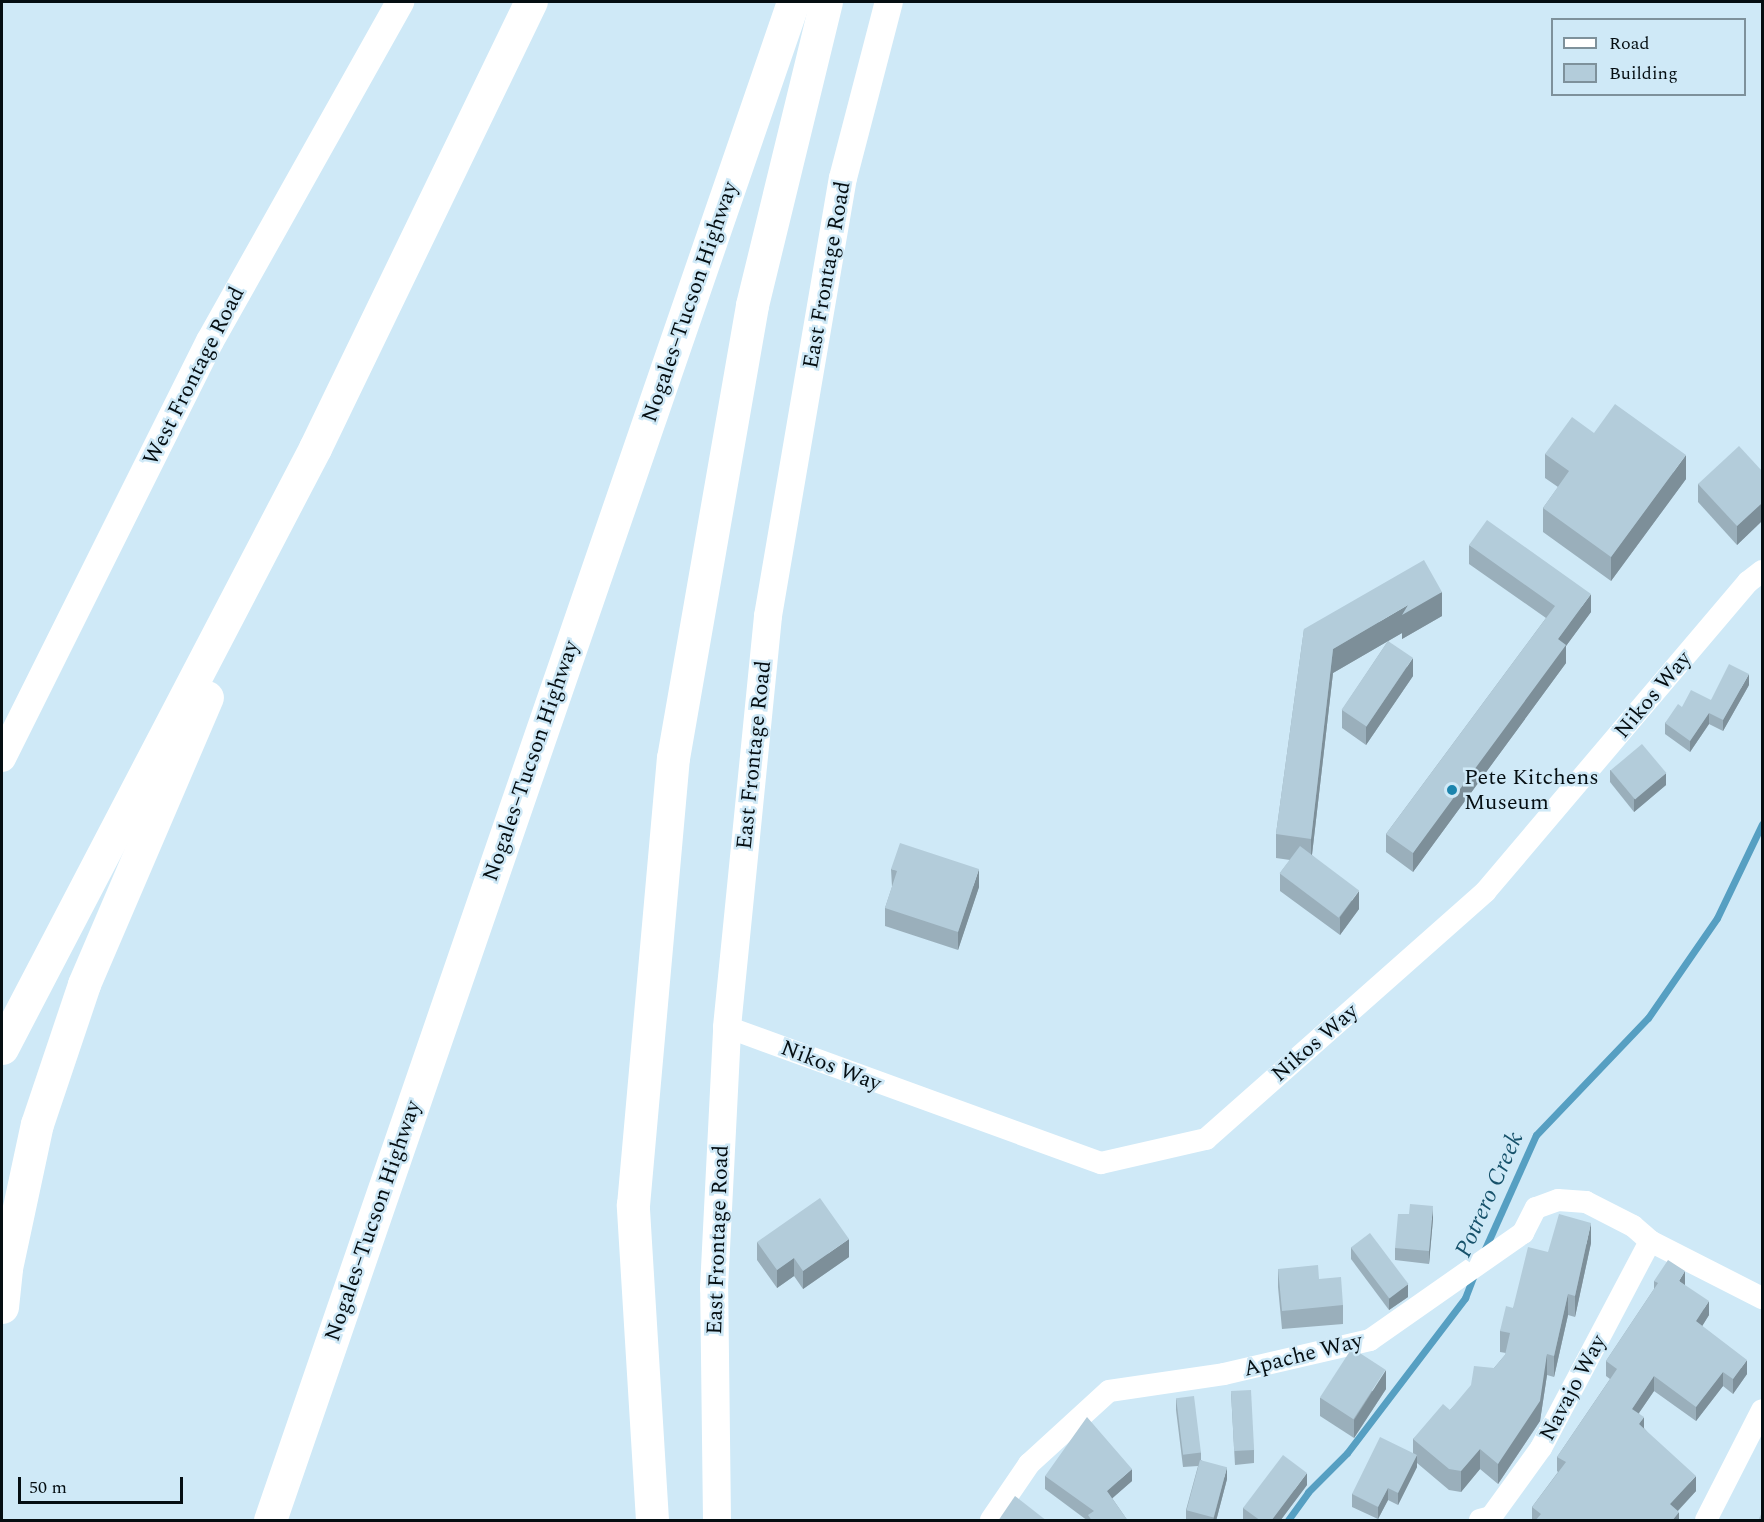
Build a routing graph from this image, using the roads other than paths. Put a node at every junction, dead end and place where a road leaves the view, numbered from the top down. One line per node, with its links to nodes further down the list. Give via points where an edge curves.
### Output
1 (400, 2): 8 (street, West Frontage Road, via 210,341)
2 (531, 2): 6 (highway)
3 (793, 2): 15 (highway, Nogales–Tucson Highway)
4 (826, 2): 16 (highway, via 752,305 673,758 633,1205)
5 (890, 2): 9 (street, East Frontage Road, via 843,178 768,616)
6 (315, 448): 10 (highway); 13 (highway, via 84,984 37,1124 6,1268)
7 (1762, 571): 9 (street, Nikos Way, via 1748,582 1485,892 1206,1139 1101,1163)
8 (2, 758)
9 (727, 1027): 17 (street, East Frontage Road, via 714,1288)
10 (2, 1048)
11 (1650, 1241): 12 (street, Apache Way); 18 (street, Apache Way, via 1633,1226 1586,1202 1558,1200 1536,1208 1523,1233 1370,1340 1224,1374 1109,1391 1029,1464); 19 (street, Navajo Way, via 1541,1448 1491,1517)
12 (1762, 1298)
13 (2, 1307)
14 (1762, 1410): 20 (street)
15 (270, 1521)
16 (652, 1521)
17 (717, 1521)
18 (992, 1521)
19 (1480, 1521)
20 (1706, 1521)

